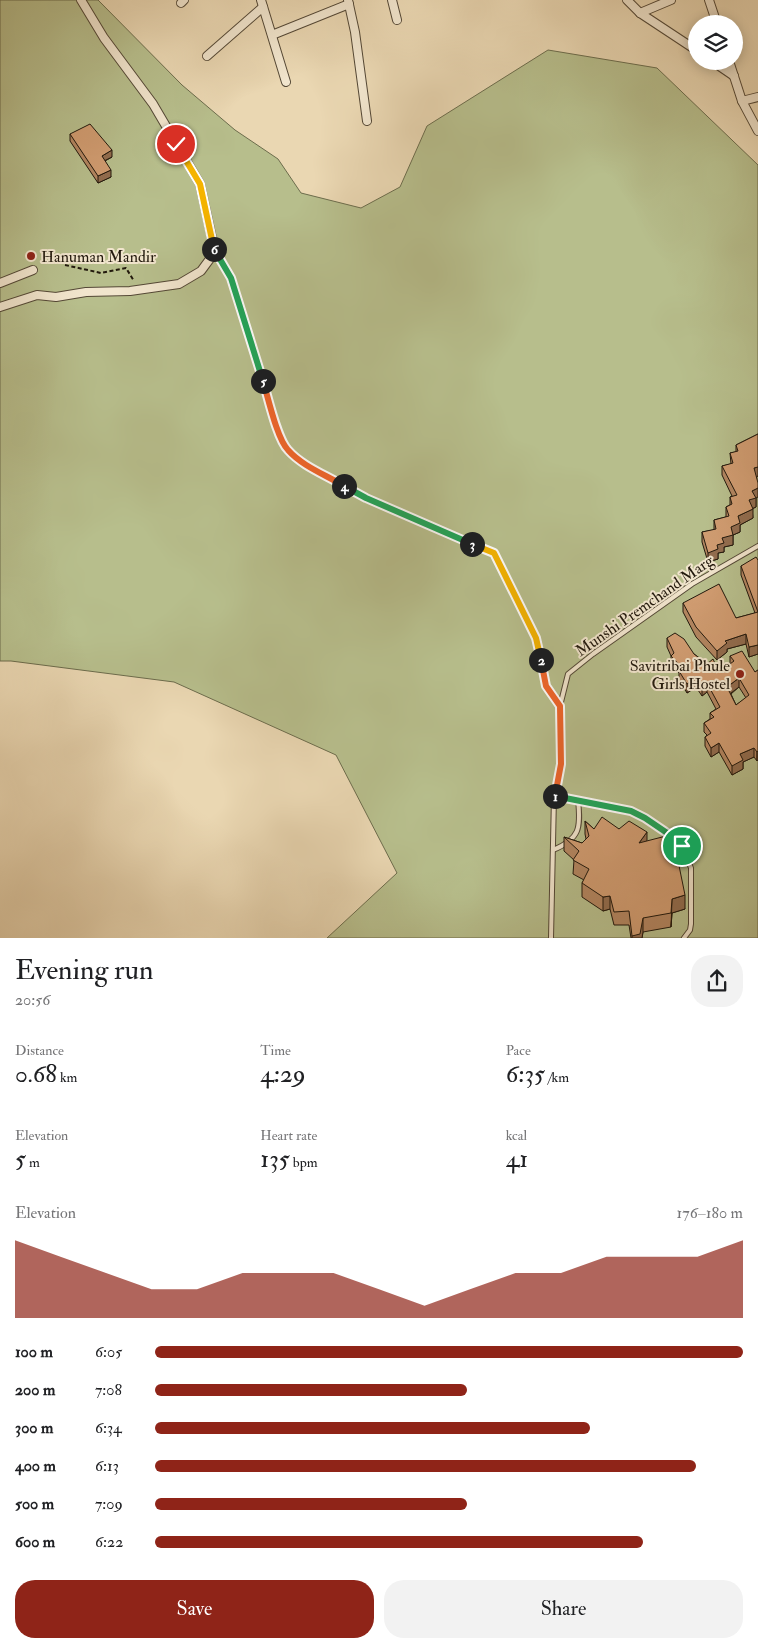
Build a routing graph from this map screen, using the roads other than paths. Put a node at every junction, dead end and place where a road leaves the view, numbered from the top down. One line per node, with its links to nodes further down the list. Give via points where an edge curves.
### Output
1 (82, 0): 22 (street, via 104,38 153,104 200,184)
2 (392, 0): 10 (street)
3 (627, 0): 8 (street)
4 (671, 0): 8 (street)
5 (709, 0): 9 (street)
6 (349, 2): 11 (street); 20 (street)
7 (262, 4): 11 (street); 13 (street)
8 (640, 13): 12 (street)
9 (714, 15)
10 (398, 20)
11 (272, 35): 17 (street)
12 (688, 45)
13 (207, 56)
14 (725, 70): 16 (street)
15 (732, 70): 16 (street)
16 (734, 76): 19 (street)
17 (286, 82)
18 (758, 97): 19 (street)
19 (742, 102): 21 (street)
20 (367, 121)
21 (758, 131)
22 (215, 252): 25 (street, via 201,271 179,284 139,290 86,292 56,298 37,295); 27 (lane, via 231,278 282,442 288,451 366,498 494,553 536,638 546,686)
23 (33, 270): 24 (street)
24 (0, 283)
25 (0, 307)
26 (758, 546): 27 (lane, Munshi Premchand Marg, via 692,584 568,674)
27 (560, 706): 28 (lane, Munshi Premchand Marg, via 561,764)
28 (554, 796): 29 (lane); 30 (lane, Munshi Premchand Marg)
29 (578, 800): 30 (lane, via 580,822 577,832 567,843); 32 (lane, via 638,814 682,846 691,878 691,924)
30 (553, 850): 31 (lane, Munshi Premchand Marg)
31 (551, 938)
32 (684, 938)

